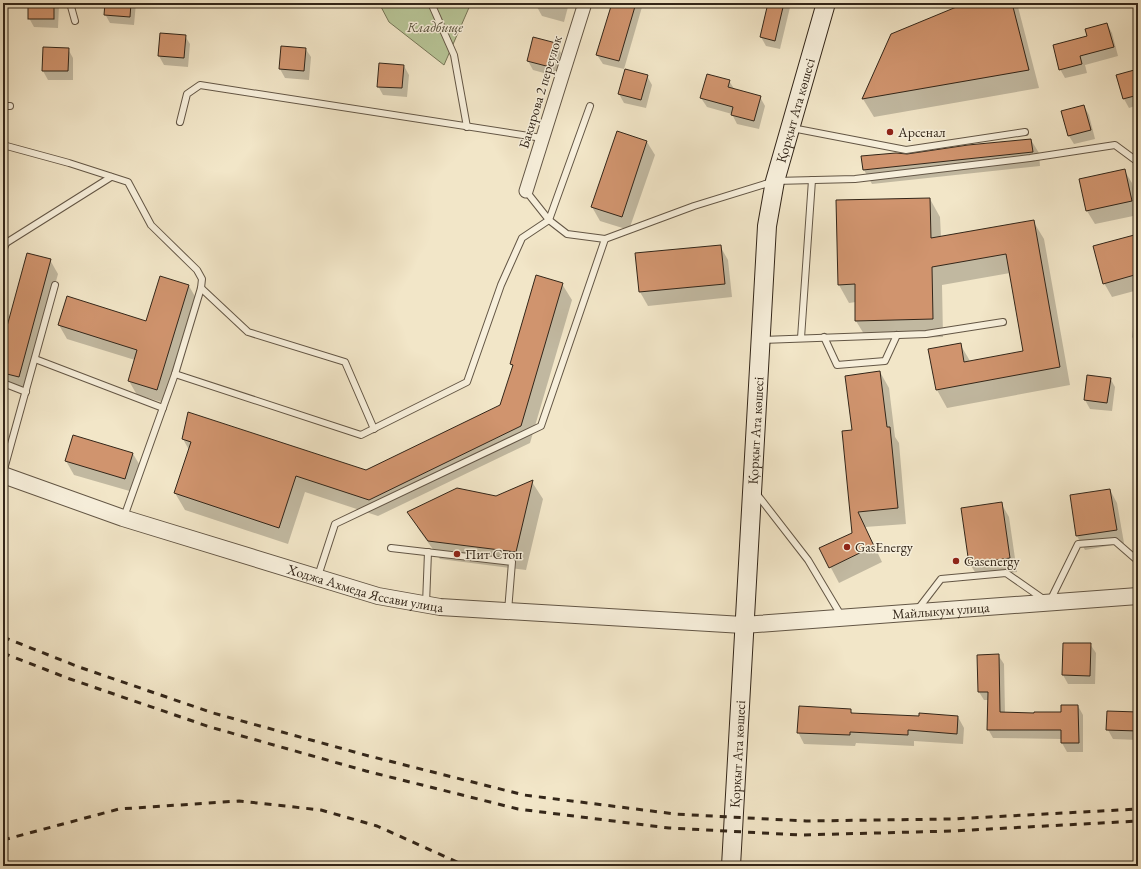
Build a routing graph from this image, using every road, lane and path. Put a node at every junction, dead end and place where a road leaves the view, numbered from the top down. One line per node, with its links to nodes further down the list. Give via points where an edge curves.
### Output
1 (70, 3): 5 (lane)
2 (431, 3): 10 (lane, via 454,55)
3 (585, 3): 13 (street, Бакирова 2 переулок)
4 (826, 3): 11 (main road, Қорқыт Ата көшесі)
5 (75, 21)
6 (3, 106): 7 (lane)
7 (10, 106)
8 (590, 106): 20 (lane)
9 (180, 122): 10 (lane, via 187,94 200,85)
10 (467, 127): 13 (lane)
11 (790, 128): 12 (lane, via 906,150); 18 (main road, Қорқыт Ата көшесі)
12 (1025, 132)
13 (542, 138): 19 (street, Бакирова 2 переулок)
14 (3, 145): 16 (lane)
15 (1137, 159): 17 (lane, via 1115,145 855,179)
16 (111, 177): 22 (lane); 25 (lane, via 128,182 151,224 197,270 202,279)
17 (812, 180): 18 (lane); 28 (lane)
18 (775, 181): 21 (lane, via 694,206); 30 (main road, Қорқыт Ата көшесі, via 767,226)
19 (526, 191): 20 (lane)
20 (549, 220): 21 (lane, via 567,234); 36 (lane, via 522,238 501,285 467,382)
21 (605, 239): 43 (lane, via 541,426 335,524)
22 (4, 243): 23 (lane)
23 (3, 250)
24 (55, 285): 31 (lane)
25 (202, 288): 32 (lane); 36 (lane, via 248,332 345,362)
26 (1003, 322): 27 (lane, via 926,334)
27 (897, 335): 29 (lane); 29 (lane, via 885,361 837,365)
28 (801, 338): 29 (lane); 30 (lane)
29 (824, 338)
30 (760, 340): 38 (main road, Қорқыт Ата көшесі)
31 (35, 359): 34 (lane); 35 (lane)
32 (175, 374): 35 (lane); 36 (lane, via 361,435)
33 (3, 382): 34 (lane)
34 (26, 392): 37 (lane)
35 (163, 408): 39 (lane)
36 (374, 429)
37 (3, 474): 39 (street, Ходжа Ахмеда Яссави улица)
38 (751, 487): 49 (lane, via 808,560); 50 (main road, Қорқыт Ата көшесі)
39 (124, 518): 43 (street, Ходжа Ахмеда Яссави улица)
40 (391, 548): 41 (lane)
41 (428, 552): 46 (lane); 47 (lane, via 512,562)
42 (1138, 561): 45 (lane, via 1115,541 1078,544)
43 (318, 578): 46 (street, Ходжа Ахмеда Яссави улица, via 378,596)
44 (1138, 596): 45 (street, Майлыкум улица)
45 (1049, 603): 48 (street, Майлыкум улица); 48 (lane, via 1006,573 941,579)
46 (426, 604): 47 (street, Ходжа Ахмеда Яссави улица)
47 (508, 611): 50 (street, Ходжа Ахмеда Яссави улица)
48 (915, 613): 49 (street, Майлыкум улица)
49 (843, 618): 50 (street, Майлыкум улица)
50 (743, 626): 51 (main road, Қорқыт Ата көшесі)
51 (731, 866)

